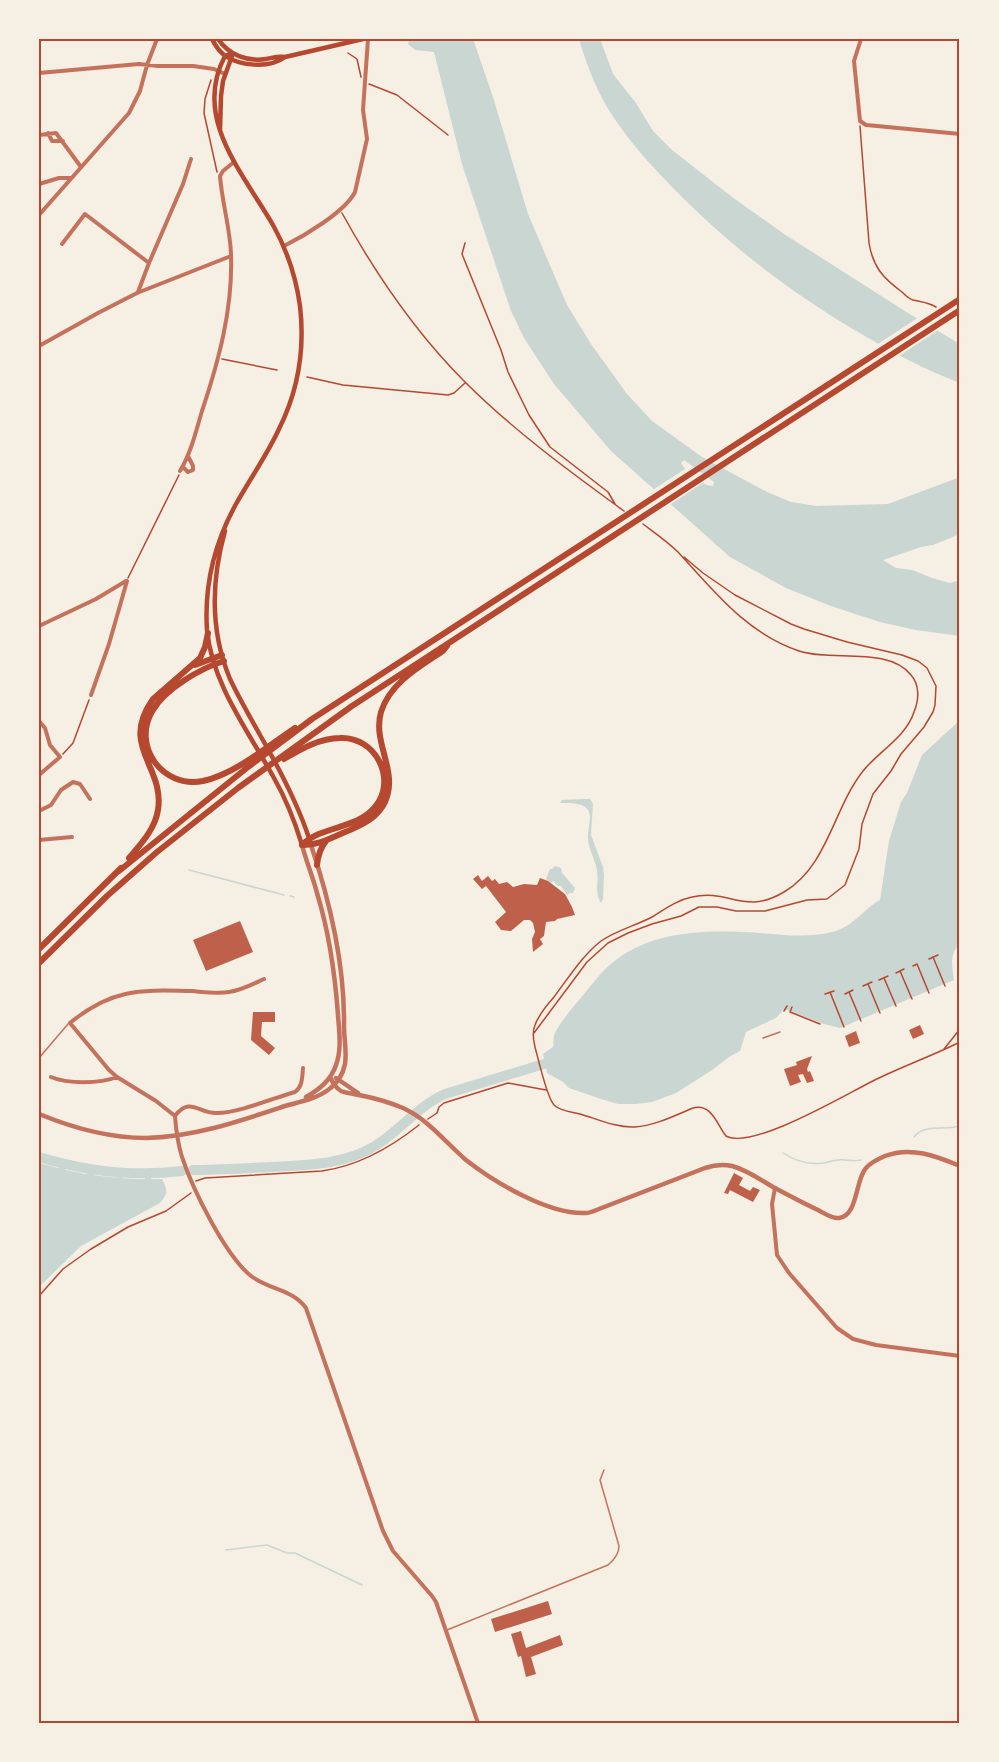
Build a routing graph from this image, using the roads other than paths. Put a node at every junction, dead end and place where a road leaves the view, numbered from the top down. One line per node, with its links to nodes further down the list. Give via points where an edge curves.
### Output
1 (157, 39): 11 (street)
2 (212, 39): 8 (main road)
3 (218, 39): 7 (main road)
4 (363, 39): 9 (main road)
5 (368, 39): 27 (street, via 363,110 367,142 355,192 340,209)
6 (861, 39): 17 (street, via 854,61 860,121 866,125)
7 (232, 53): 8 (main road); 9 (main road, via 249,60); 10 (main road)
8 (225, 56): 10 (main road); 12 (main road)
9 (285, 57): 10 (main road, via 257,64)
10 (231, 59): 14 (main road)
11 (147, 65): 12 (street); 13 (street); 22 (street, via 129,113)
12 (219, 71): 14 (street); 15 (main road, via 214,100)
13 (39, 73)
14 (225, 74): 15 (main road, via 220,96)
15 (220, 130): 21 (main road)
16 (48, 133): 18 (street); 19 (street, via 56,133); 19 (street, via 52,141)
17 (960, 134)
18 (39, 135)
19 (63, 141): 22 (street)
20 (191, 159): 29 (street)
21 (234, 162): 27 (main road); 28 (street, via 221,174)
22 (81, 167): 23 (street)
23 (71, 178): 24 (street); 25 (street)
24 (39, 184)
25 (39, 215)
26 (62, 244): 29 (street, via 86,214)
27 (284, 246): 37 (main road, via 296,281 301,315 298,373 279,429)
28 (231, 256): 30 (street); 34 (street, via 228,319)
29 (149, 263): 30 (street)
30 (138, 293): 33 (street)
31 (960, 299): 45 (highway)
32 (960, 310): 40 (highway)
33 (39, 346)
34 (188, 455): 35 (street); 35 (street, via 193,470 188,472)
35 (183, 466): 36 (street)
36 (180, 471)
37 (228, 520): 39 (main road, via 219,537 209,576); 41 (main road, via 215,574 216,618)
38 (39, 626): 44 (street, via 127,581)
39 (208, 633): 42 (main road); 43 (highway, via 203,654)
40 (453, 640): 48 (highway); 53 (highway, via 399,683 384,704 379,731 390,784 382,806 367,822)
41 (223, 658): 42 (highway); 52 (main road, via 240,699 294,799)
42 (214, 661): 43 (highway); 45 (highway, via 160,700 150,715 147,745 153,761 172,777 190,782 211,779); 55 (main road, via 275,780)
43 (193, 666): 58 (highway, via 153,699 145,713 141,744 158,789 158,811 147,836)
44 (91, 695)
45 (312, 720): 58 (highway)
46 (39, 721): 47 (street, via 60,757)
47 (39, 775)
48 (238, 788): 52 (highway, via 299,750 332,739 361,742 378,758 384,776 383,793 367,815); 60 (highway, via 128,877)
49 (90, 799): 50 (street, via 80,784 73,782 61,790 51,805)
50 (39, 811)
51 (72, 837): 54 (street)
52 (309, 838): 55 (highway); 56 (street)
53 (328, 839): 56 (highway); 57 (highway, via 322,845)
54 (39, 840)
55 (302, 845): 56 (highway); 69 (street, via 322,910 334,975 339,1049)
56 (311, 846): 57 (street)
57 (317, 865): 70 (street, via 334,929 344,999 346,1058)
58 (118, 871): 59 (highway)
59 (39, 949)
60 (39, 963)
61 (264, 979): 62 (street, via 228,992 130,992 102,1001)
62 (70, 1023): 65 (lane); 68 (street)
63 (780, 1032): 64 (lane)
64 (763, 1038)
65 (39, 1058)
66 (303, 1068): 75 (street, via 300,1089 295,1092 228,1112 210,1113 187,1106)
67 (51, 1077): 68 (street, via 65,1082)
68 (117, 1077): 75 (street)
69 (330, 1077): 70 (street); 71 (street); 73 (street, via 320,1089)
70 (339, 1079): 71 (street); 72 (street)
71 (334, 1085): 72 (street, via 341,1091); 73 (street)
72 (362, 1095): 78 (street, via 423,1120 482,1172 528,1198 561,1209 587,1213 719,1165 738,1168)
73 (298, 1102): 76 (street)
74 (39, 1114): 76 (street, via 103,1134)
75 (175, 1116): 76 (street)
76 (177, 1136): 81 (street, via 193,1183 233,1257 264,1284 299,1299 306,1308 383,1531 393,1551 432,1596)
77 (960, 1166): 78 (street, via 905,1151 879,1159 866,1168 851,1210 839,1218)
78 (774, 1188): 79 (street, via 777,1255 837,1328 853,1339 876,1345)
79 (960, 1356)
80 (604, 1470): 81 (lane, via 600,1480 619,1545 613,1560)
81 (446, 1630): 82 (street)
82 (478, 1723)

